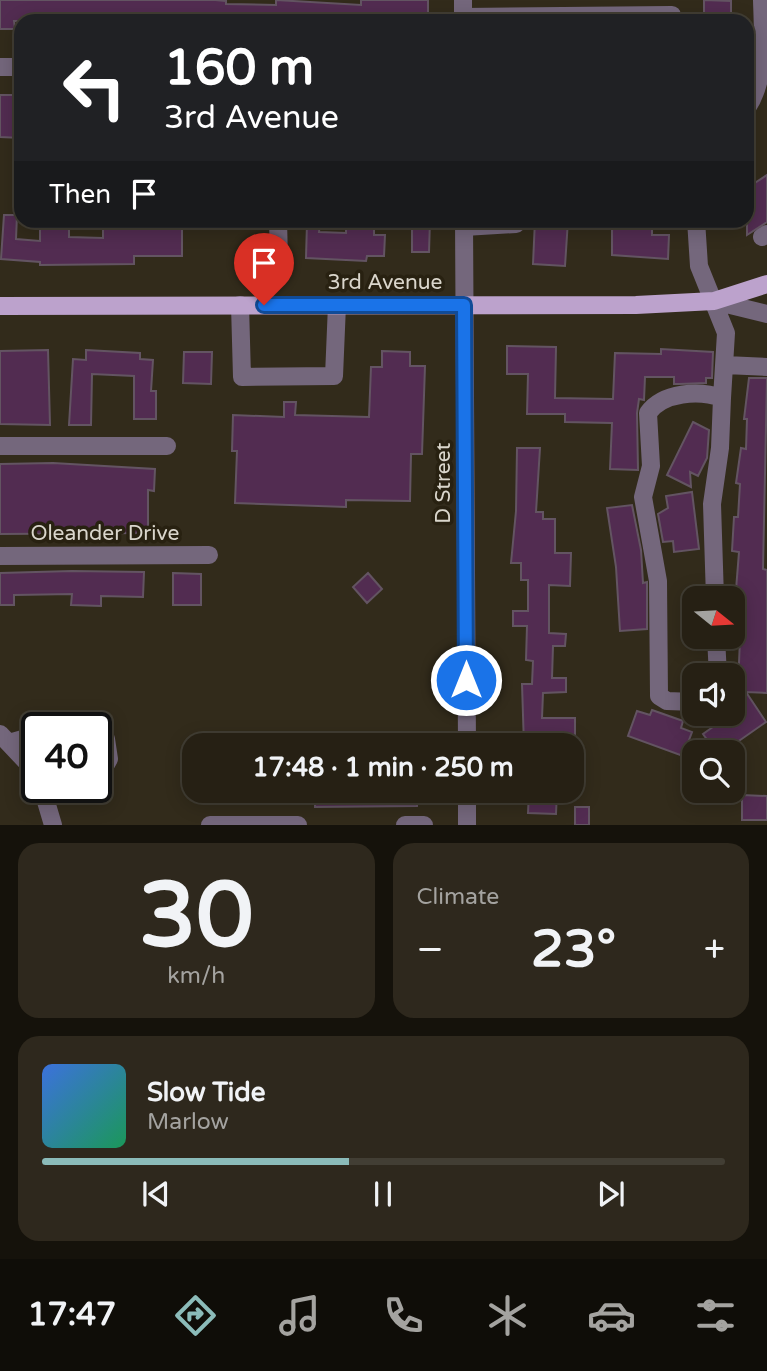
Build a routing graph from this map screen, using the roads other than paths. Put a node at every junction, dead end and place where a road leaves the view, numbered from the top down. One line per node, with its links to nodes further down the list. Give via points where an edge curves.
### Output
1 (762, 0): 4 (street, via 763,54)
2 (463, 13): 3 (street)
3 (568, 14)
4 (754, 98)
5 (278, 228): 8 (street)
6 (464, 228): 13 (street, D Street)
7 (697, 228): 10 (street, via 699,266)
8 (279, 260)
9 (767, 284): 10 (main road, 3rd Avenue)
10 (714, 300): 13 (main road, 3rd Avenue); 15 (street); 16 (street, via 726,332)
11 (240, 305): 12 (main road, 3rd Avenue); 12 (street, via 242,377 334,376); 14 (main road, 3rd Avenue)
12 (337, 305): 13 (main road, 3rd Avenue)
13 (464, 305): 25 (street, D Street)
14 (0, 306)
15 (767, 314)
16 (725, 365): 17 (street); 18 (street)
17 (767, 366)
18 (722, 398): 23 (street, via 712,503); 24 (street, via 672,396 655,403 648,413 651,467 643,497 658,581 660,696)
19 (0, 446): 20 (street)
20 (167, 446)
21 (209, 555): 22 (street, Oleander Drive)
22 (0, 556)
23 (715, 586)
24 (682, 702)
25 (467, 733)
26 (4, 738): 27 (street)
27 (21, 756)
28 (46, 803): 30 (street)
29 (467, 803): 35 (street)
30 (53, 825)
31 (210, 825): 32 (street)
32 (298, 825)
33 (405, 825): 34 (street)
34 (424, 825)
35 (467, 825)

